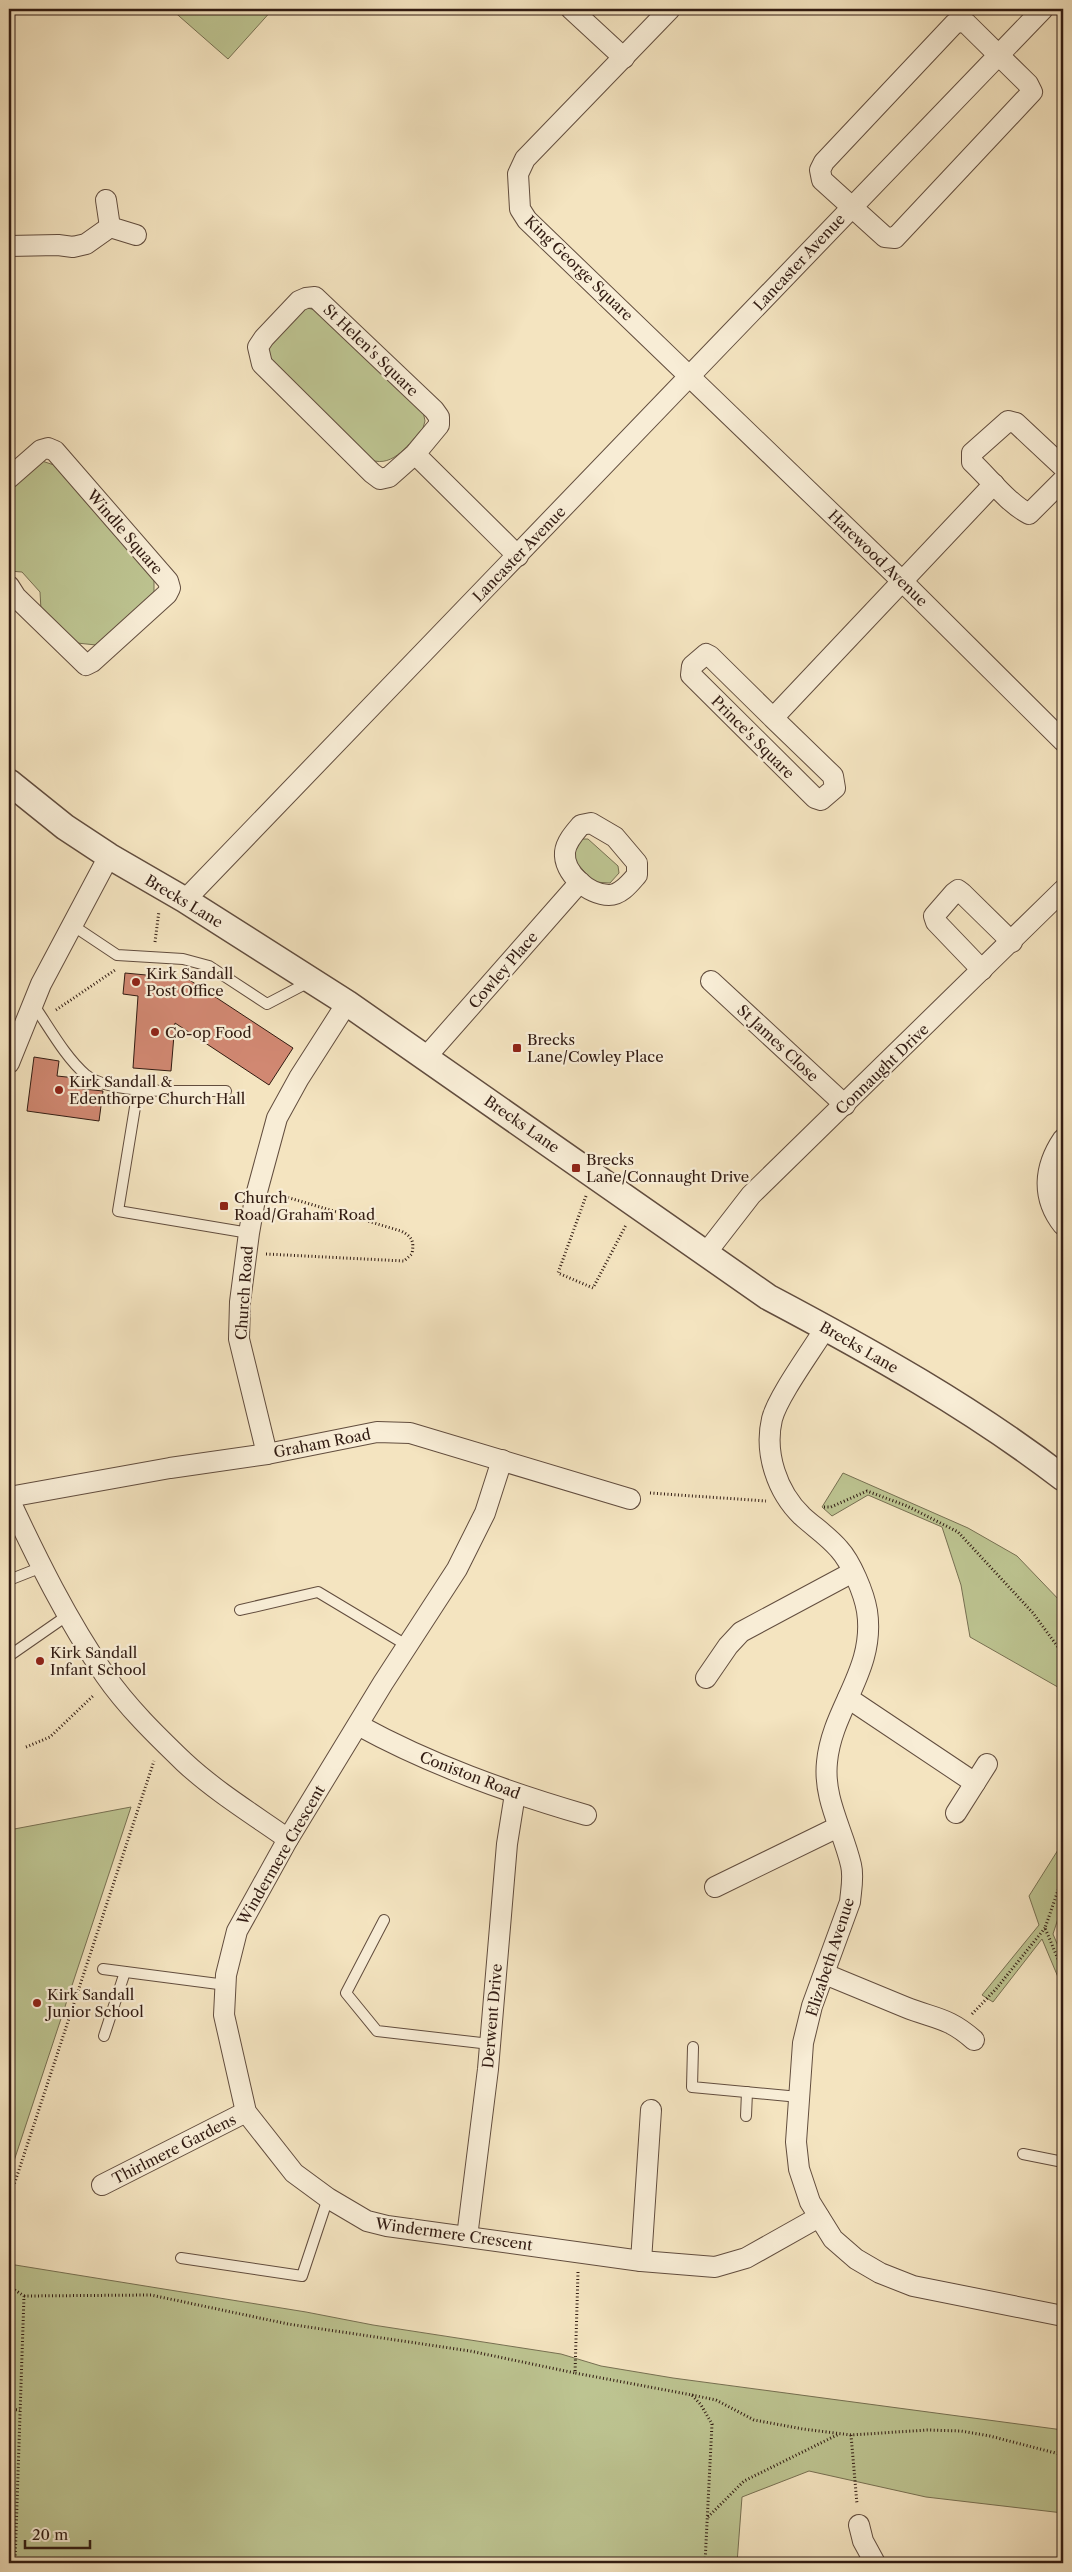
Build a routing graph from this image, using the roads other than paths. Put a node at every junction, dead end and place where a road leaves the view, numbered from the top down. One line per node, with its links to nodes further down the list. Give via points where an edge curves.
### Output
1 (571, 9): 5 (street)
2 (670, 9): 5 (street, King George Square)
3 (1043, 9): 4 (street, Lancaster Avenue)
4 (998, 56): 7 (street, Lancaster Avenue); 7 (street, Lancaster Avenue, via 1028,84 1032,92 895,238 885,237); 7 (street, Lancaster Avenue, via 966,23 954,24 824,162 820,170 822,180)
5 (624, 58): 11 (street, King George Square, via 526,160 518,174 520,209 527,220)
6 (106, 200): 8 (street)
7 (851, 207): 11 (street, Lancaster Avenue)
8 (110, 227): 9 (street); 10 (street, via 86,244 73,247)
9 (136, 235)
10 (9, 246)
11 (691, 377): 17 (street, Lancaster Avenue); 18 (street, Harewood Avenue)
12 (415, 454): 12 (street, St Helen's Square, via 389,477 380,479 262,364 258,348 299,301 315,298 322,303 434,410 439,425); 17 (street)
13 (1063, 467): 16 (street, via 1016,423 1008,421 972,453 972,462)
14 (9, 478): 19 (street, Windle Square, via 41,450 55,451 168,581 170,588 86,665)
15 (1063, 480): 16 (street, via 1029,514)
16 (994, 484): 18 (street, Prince's Square)
17 (518, 556): 26 (street, Lancaster Avenue)
18 (902, 581): 20 (street, Prince's Square); 21 (street, Harewood Avenue)
19 (11, 595)
20 (773, 718): 20 (street, Prince's Square, via 833,776 835,788 825,798 815,798 692,676 692,666 706,654 710,656)
21 (1063, 741)
22 (9, 782): 23 (street, Brecks Lane, via 65,827)
23 (109, 856): 26 (street, Brecks Lane); 27 (street)
24 (580, 882): 34 (street, Cowley Place)
25 (1063, 890): 28 (street, Connaught Drive)
26 (185, 900): 30 (street, Brecks Lane)
27 (72, 925): 30 (lane, via 117,955 183,959 209,966 267,1004); 33 (street)
28 (1012, 942): 29 (street, Connaught Drive); 29 (street, via 962,892 954,893 934,916 936,922)
29 (982, 970): 38 (street, Connaught Drive)
30 (312, 980): 32 (street, Brecks Lane)
31 (711, 981): 38 (street, St James Close)
32 (347, 1003): 34 (street, Brecks Lane); 41 (street, Church Road, via 277,1118)
33 (38, 1012): 35 (street); 36 (lane, via 88,1076 104,1085)
34 (426, 1057): 42 (street, Brecks Lane)
35 (9, 1063)
36 (138, 1089): 37 (lane); 41 (lane, via 118,1211)
37 (226, 1091)
38 (845, 1105): 42 (street, Connaught Drive, via 751,1195)
39 (1063, 1139): 40 (street, via 1048,1167 1047,1181 1048,1199)
40 (1063, 1225)
41 (249, 1233): 44 (street, Church Road, via 239,1339)
42 (706, 1253): 43 (street, Brecks Lane, via 768,1296)
43 (826, 1328): 46 (street, Brecks Lane, via 969,1412); 50 (street, Elizabeth Avenue, via 772,1417 771,1462 783,1491 801,1515 840,1550)
44 (268, 1454): 45 (street, Graham Road, via 377,1432 410,1433); 47 (street, Graham Road, via 170,1468)
45 (502, 1460): 48 (street, Graham Road); 54 (street, Windermere Crescent, via 484,1513 457,1569)
46 (1063, 1478)
47 (9, 1498): 49 (street)
48 (630, 1499)
49 (42, 1566): 51 (lane); 53 (street)
50 (853, 1572): 56 (street, via 741,1632); 57 (street, Elizabeth Avenue, via 867,1610 867,1636 864,1662)
51 (9, 1580)
52 (240, 1610): 54 (lane, via 318,1592)
53 (68, 1615): 55 (lane); 65 (street, via 106,1677 161,1739 186,1764)
54 (408, 1646): 58 (street, Windermere Crescent)
55 (9, 1656)
56 (706, 1678)
57 (848, 1698): 60 (street); 64 (street, Elizabeth Avenue, via 829,1742 826,1764 827,1792)
58 (358, 1725): 61 (street, Coniston Road, via 429,1761); 65 (street, Windermere Crescent)
59 (987, 1764): 60 (street)
60 (975, 1783): 62 (street)
61 (515, 1794): 63 (street, Coniston Road); 74 (street, Derwent Drive, via 507,1844)
62 (956, 1812)
63 (586, 1815)
64 (838, 1827): 66 (street); 70 (street, Elizabeth Avenue, via 852,1866 852,1884 850,1902)
65 (288, 1839): 71 (street, Windermere Crescent, via 237,1931)
66 (715, 1887)
67 (384, 1920): 74 (lane, via 346,1993 377,2031)
68 (104, 1969): 69 (lane)
69 (125, 1972): 71 (lane); 72 (lane)
70 (825, 1974): 73 (street, via 920,2013 944,2019); 77 (street, Elizabeth Avenue, via 812,2006 803,2043)
71 (226, 1985): 79 (street, Windermere Crescent, via 224,2015)
72 (104, 2036)
73 (974, 2040)
74 (490, 2044): 86 (street, Derwent Drive)
75 (694, 2047): 76 (lane, via 692,2087)
76 (748, 2092): 77 (lane); 80 (lane)
77 (799, 2097): 85 (street, Elizabeth Avenue, via 796,2142 799,2169 810,2202)
78 (651, 2110): 88 (street)
79 (246, 2112): 83 (street, Thirlmere Gardens); 84 (street, Windermere Crescent, via 294,2173)
80 (746, 2116)
81 (1023, 2154): 82 (lane)
82 (1063, 2162)
83 (102, 2185)
84 (328, 2198): 86 (street, Windermere Crescent, via 367,2221); 87 (lane, via 302,2276)
85 (820, 2218): 88 (street, Windermere Crescent, via 761,2251 715,2267); 89 (street, Elizabeth Avenue, via 833,2239 856,2259 880,2273 913,2286)
86 (467, 2237): 88 (street, Windermere Crescent)
87 (181, 2258)
88 (641, 2261)
89 (1063, 2316)
90 (859, 2526): 91 (street)
91 (872, 2562)

